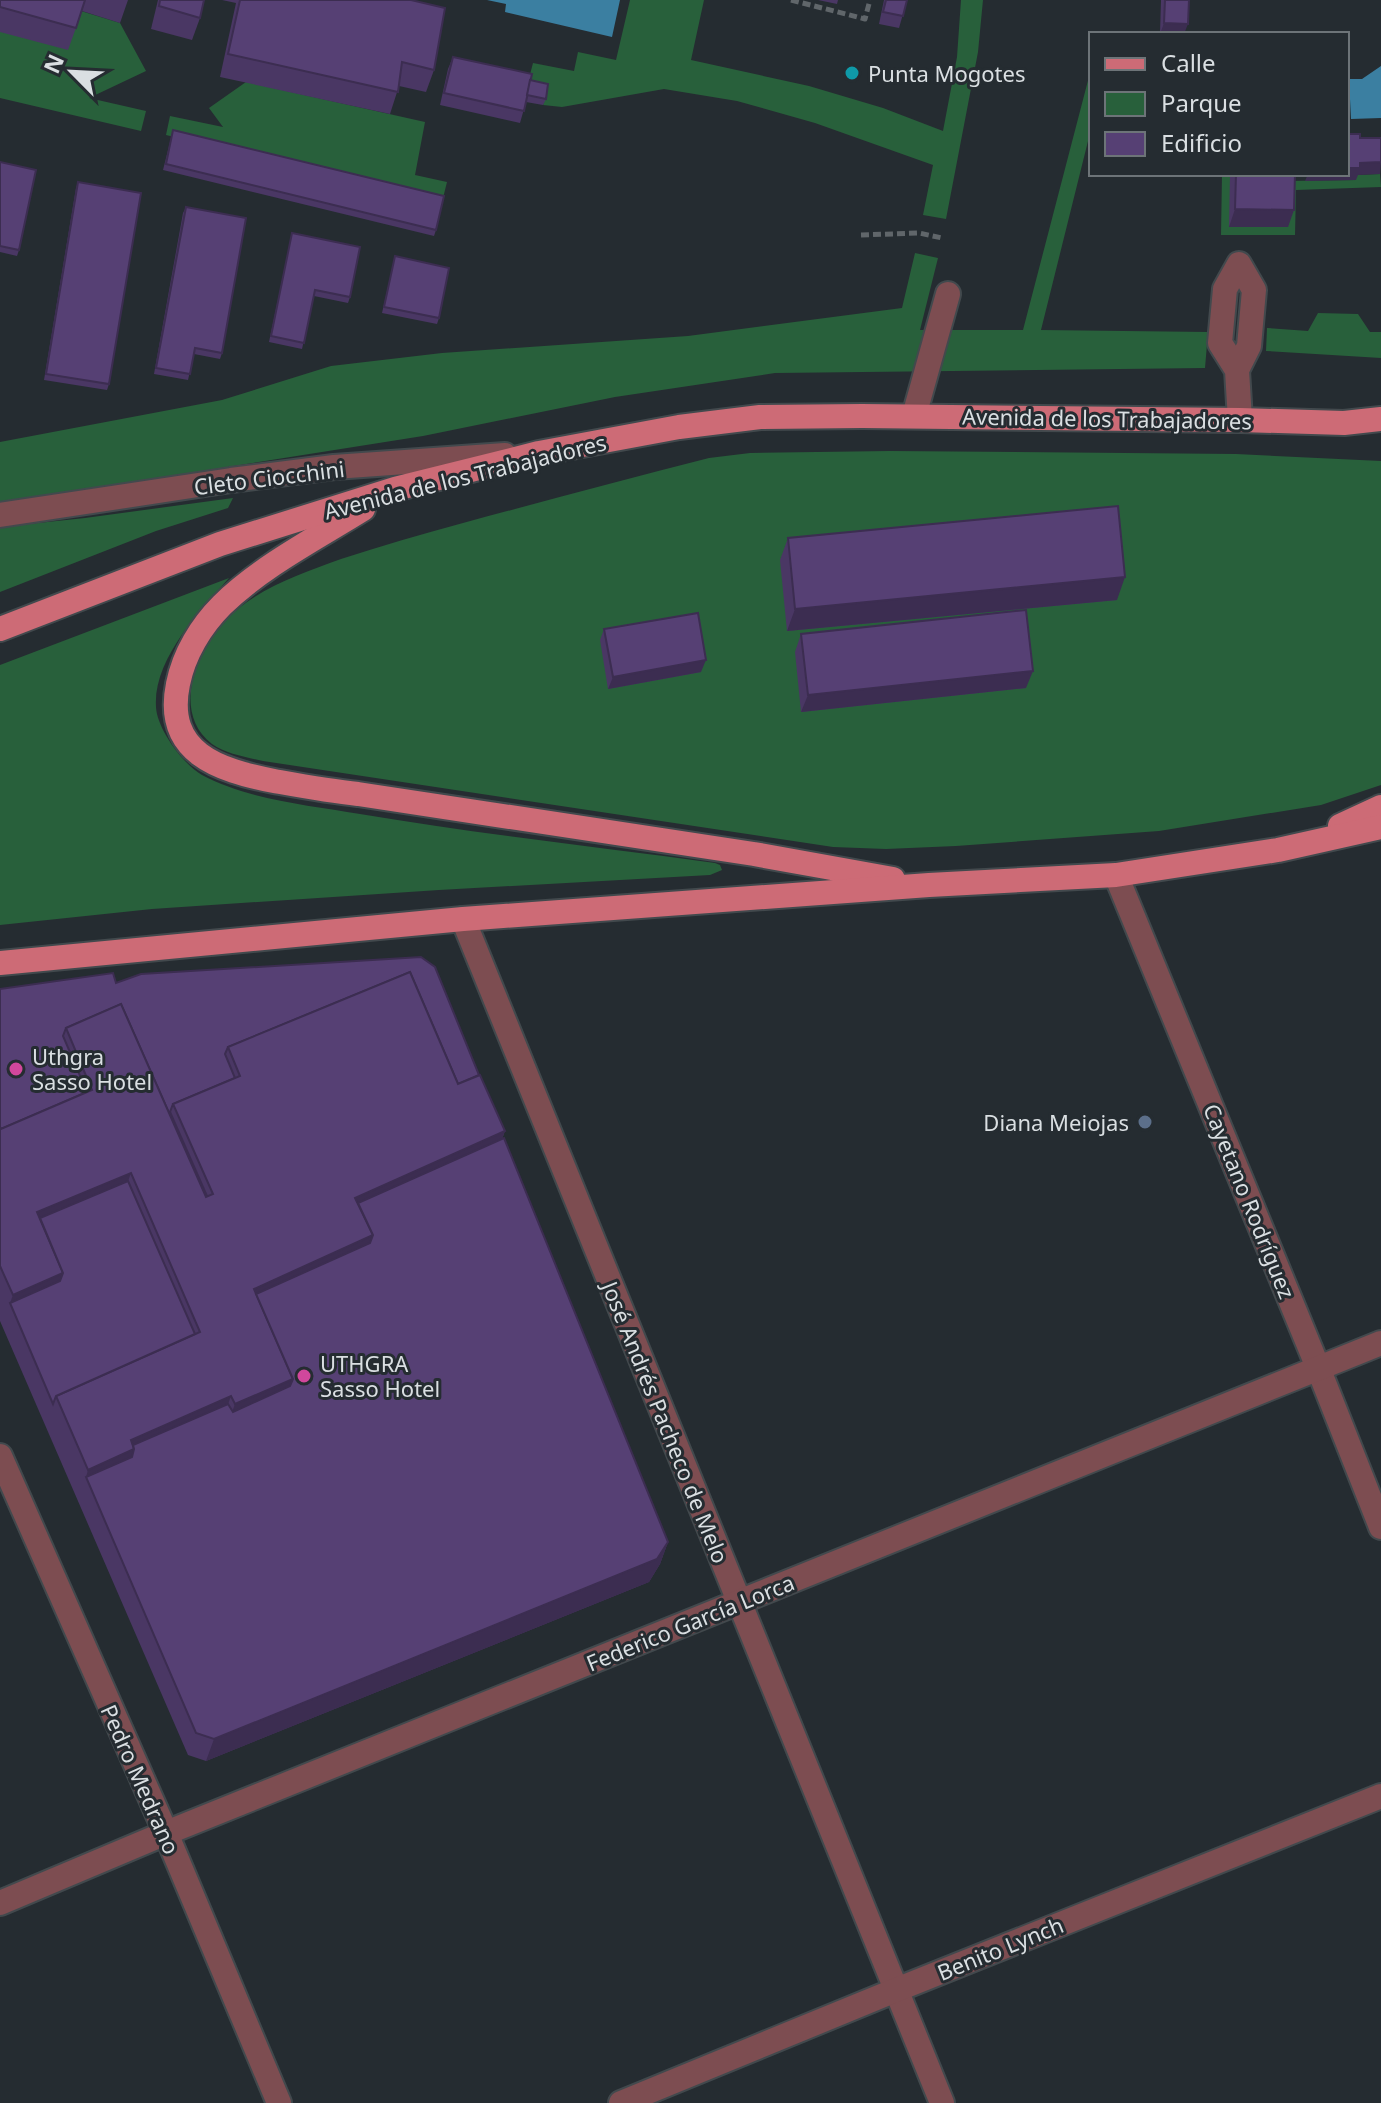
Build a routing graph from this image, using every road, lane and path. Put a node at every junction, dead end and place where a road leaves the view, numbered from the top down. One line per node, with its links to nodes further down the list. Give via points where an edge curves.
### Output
1 (791, 0): 2 (path, via 865,19)
2 (870, 0)
3 (861, 235): 4 (path, via 919,233)
4 (942, 238)
5 (948, 294): 7 (street)
6 (1237, 370): 9 (street)
7 (914, 416): 9 (main road, Avenida de los Trabajadores); 12 (main road, Avenida de los Trabajadores, via 760,417)
8 (1381, 419): 10 (main road, Avenida de los Trabajadores)
9 (1240, 420): 10 (main road, Avenida de los Trabajadores)
10 (1344, 423): 11 (main road)
11 (1381, 431)
12 (539, 453): 13 (main road, Avenida de los Trabajadores); 14 (street, Cleto Ciocchini, via 334,467)
13 (395, 489): 15 (main road, Avenida de los Trabajadores, via 220,544); 20 (main road, via 243,586 205,624 180,674 175,697 176,718 200,755 245,775 320,790)
14 (0, 515)
15 (0, 629)
16 (1381, 807): 18 (main road)
17 (1381, 827): 18 (main road)
18 (1278, 850): 19 (main road)
19 (1116, 875): 20 (main road); 24 (street, Cayetano Rodríguez)
20 (929, 885): 21 (main road)
21 (463, 919): 22 (main road); 27 (street, José Andrés Pacheco de Melo)
22 (0, 963)
23 (1381, 1343): 24 (street, Federico García Lorca)
24 (1319, 1370): 26 (street, Cayetano Rodríguez); 27 (street, Federico García Lorca)
25 (0, 1456): 29 (street, Pedro Medrano)
26 (1381, 1527)
27 (738, 1602): 29 (street, Federico García Lorca); 31 (street, José Andrés Pacheco de Melo)
28 (1381, 1796): 31 (street, Benito Lynch)
29 (166, 1833): 30 (street, Federico García Lorca); 32 (street, Pedro Medrano)
30 (0, 1903)
31 (896, 1990): 33 (street, Benito Lynch); 34 (street, José Andrés Pacheco de Melo)
32 (279, 2103)
33 (621, 2103)
34 (942, 2103)

